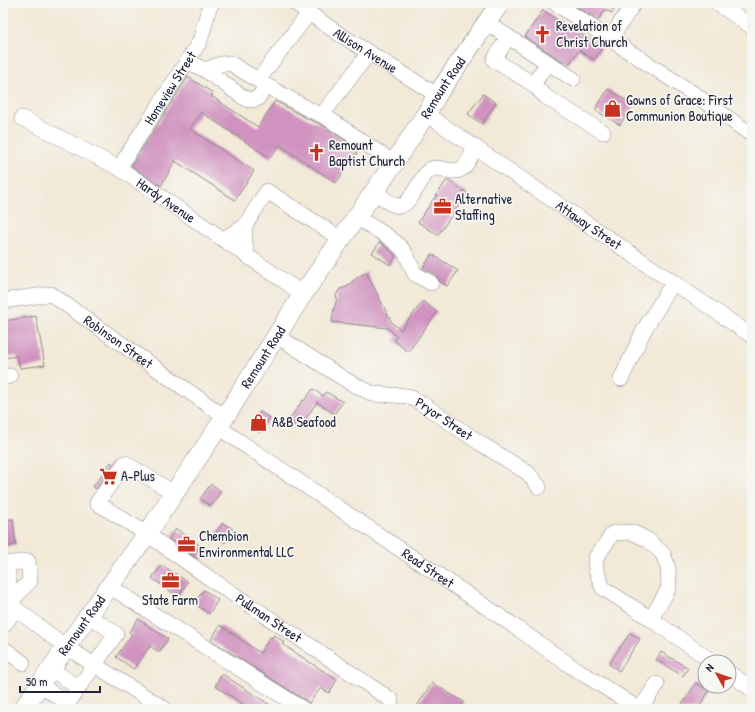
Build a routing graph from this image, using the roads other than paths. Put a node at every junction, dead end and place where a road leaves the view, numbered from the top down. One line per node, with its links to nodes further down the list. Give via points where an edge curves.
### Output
1 (212, 3): 13 (street, Homeview Street, via 200,41)
2 (295, 3): 7 (street, Allison Avenue)
3 (500, 3): 8 (main road, Remount Road)
4 (555, 3): 11 (street)
5 (634, 3): 11 (street)
6 (717, 3): 9 (street)
7 (309, 13): 12 (street, Allison Avenue); 17 (street)
8 (487, 23): 10 (street); 19 (main road, Remount Road)
9 (752, 27)
10 (508, 37): 14 (street); 18 (street, via 494,60)
11 (610, 39): 24 (street)
12 (369, 53): 19 (street, Allison Avenue); 21 (street)
13 (187, 61): 15 (street); 27 (street, Homeview Street)
14 (548, 63): 16 (street); 18 (street)
15 (205, 70): 17 (street, via 230,63); 17 (street, via 249,100 257,99)
16 (573, 80)
17 (262, 83): 21 (street)
18 (533, 84): 23 (street, via 546,97)
19 (437, 95): 20 (main road, Remount Road)
20 (426, 114): 25 (street, Attaway Street); 26 (main road, Remount Road)
21 (322, 115): 26 (street)
22 (22, 118): 27 (street, Hardy Avenue)
23 (603, 132)
24 (752, 135)
25 (475, 148): 28 (street, via 463,168 456,171 436,167 430,170 423,176 406,204 393,204); 35 (street, Attaway Street)
26 (394, 163): 28 (main road, Remount Road)
27 (119, 168): 31 (street, Hardy Avenue)
28 (374, 191): 29 (main road, Remount Road)
29 (356, 217): 32 (main road, Remount Road); 34 (street, via 403,249 415,274)
30 (244, 227): 31 (street); 32 (street, via 267,191); 33 (street)
31 (223, 239): 33 (street, Hardy Avenue)
32 (341, 239): 36 (main road, Remount Road)
33 (246, 255): 36 (street, Hardy Avenue)
34 (431, 283)
35 (674, 283): 39 (street, Attaway Street); 40 (street, via 644,330)
36 (303, 294): 38 (main road, Remount Road)
37 (3, 301): 41 (street, Robinson Street, via 51,294)
38 (277, 336): 41 (main road, Remount Road); 42 (street, Pryor Street, via 349,382 373,394 408,396 421,403 528,474)
39 (752, 336)
40 (621, 379)
41 (221, 422): 43 (main road, Remount Road); 66 (street, Read Street, via 571,666)
42 (539, 487)
43 (174, 493): 44 (main road, Remount Road); 44 (street, Pullman Street, via 125,463 97,503)
44 (147, 534): 45 (main road, Remount Road); 61 (street, Pullman Street)
45 (109, 586): 47 (main road, Remount Road); 65 (street)
46 (10, 603): 49 (street); 50 (street)
47 (88, 615): 50 (main road, Remount Road); 54 (street, via 116,634)
48 (650, 619): 48 (street, via 602,588 595,560 613,533 632,532 648,540 663,554 668,568 669,588); 52 (street)
49 (3, 626)
50 (66, 646): 54 (street); 55 (main road, Remount Road)
51 (3, 648): 53 (street)
52 (701, 654)
53 (23, 663)
54 (94, 665): 59 (street); 64 (street)
55 (50, 669): 58 (main road, Remount Road); 59 (street)
56 (737, 679): 60 (street)
57 (657, 684): 66 (street)
58 (40, 685): 62 (street); 63 (main road, Remount Road)
59 (78, 688): 62 (street)
60 (752, 689)
61 (391, 700)
62 (66, 706)
63 (24, 709)
64 (164, 709)
65 (303, 709)
66 (640, 709)

